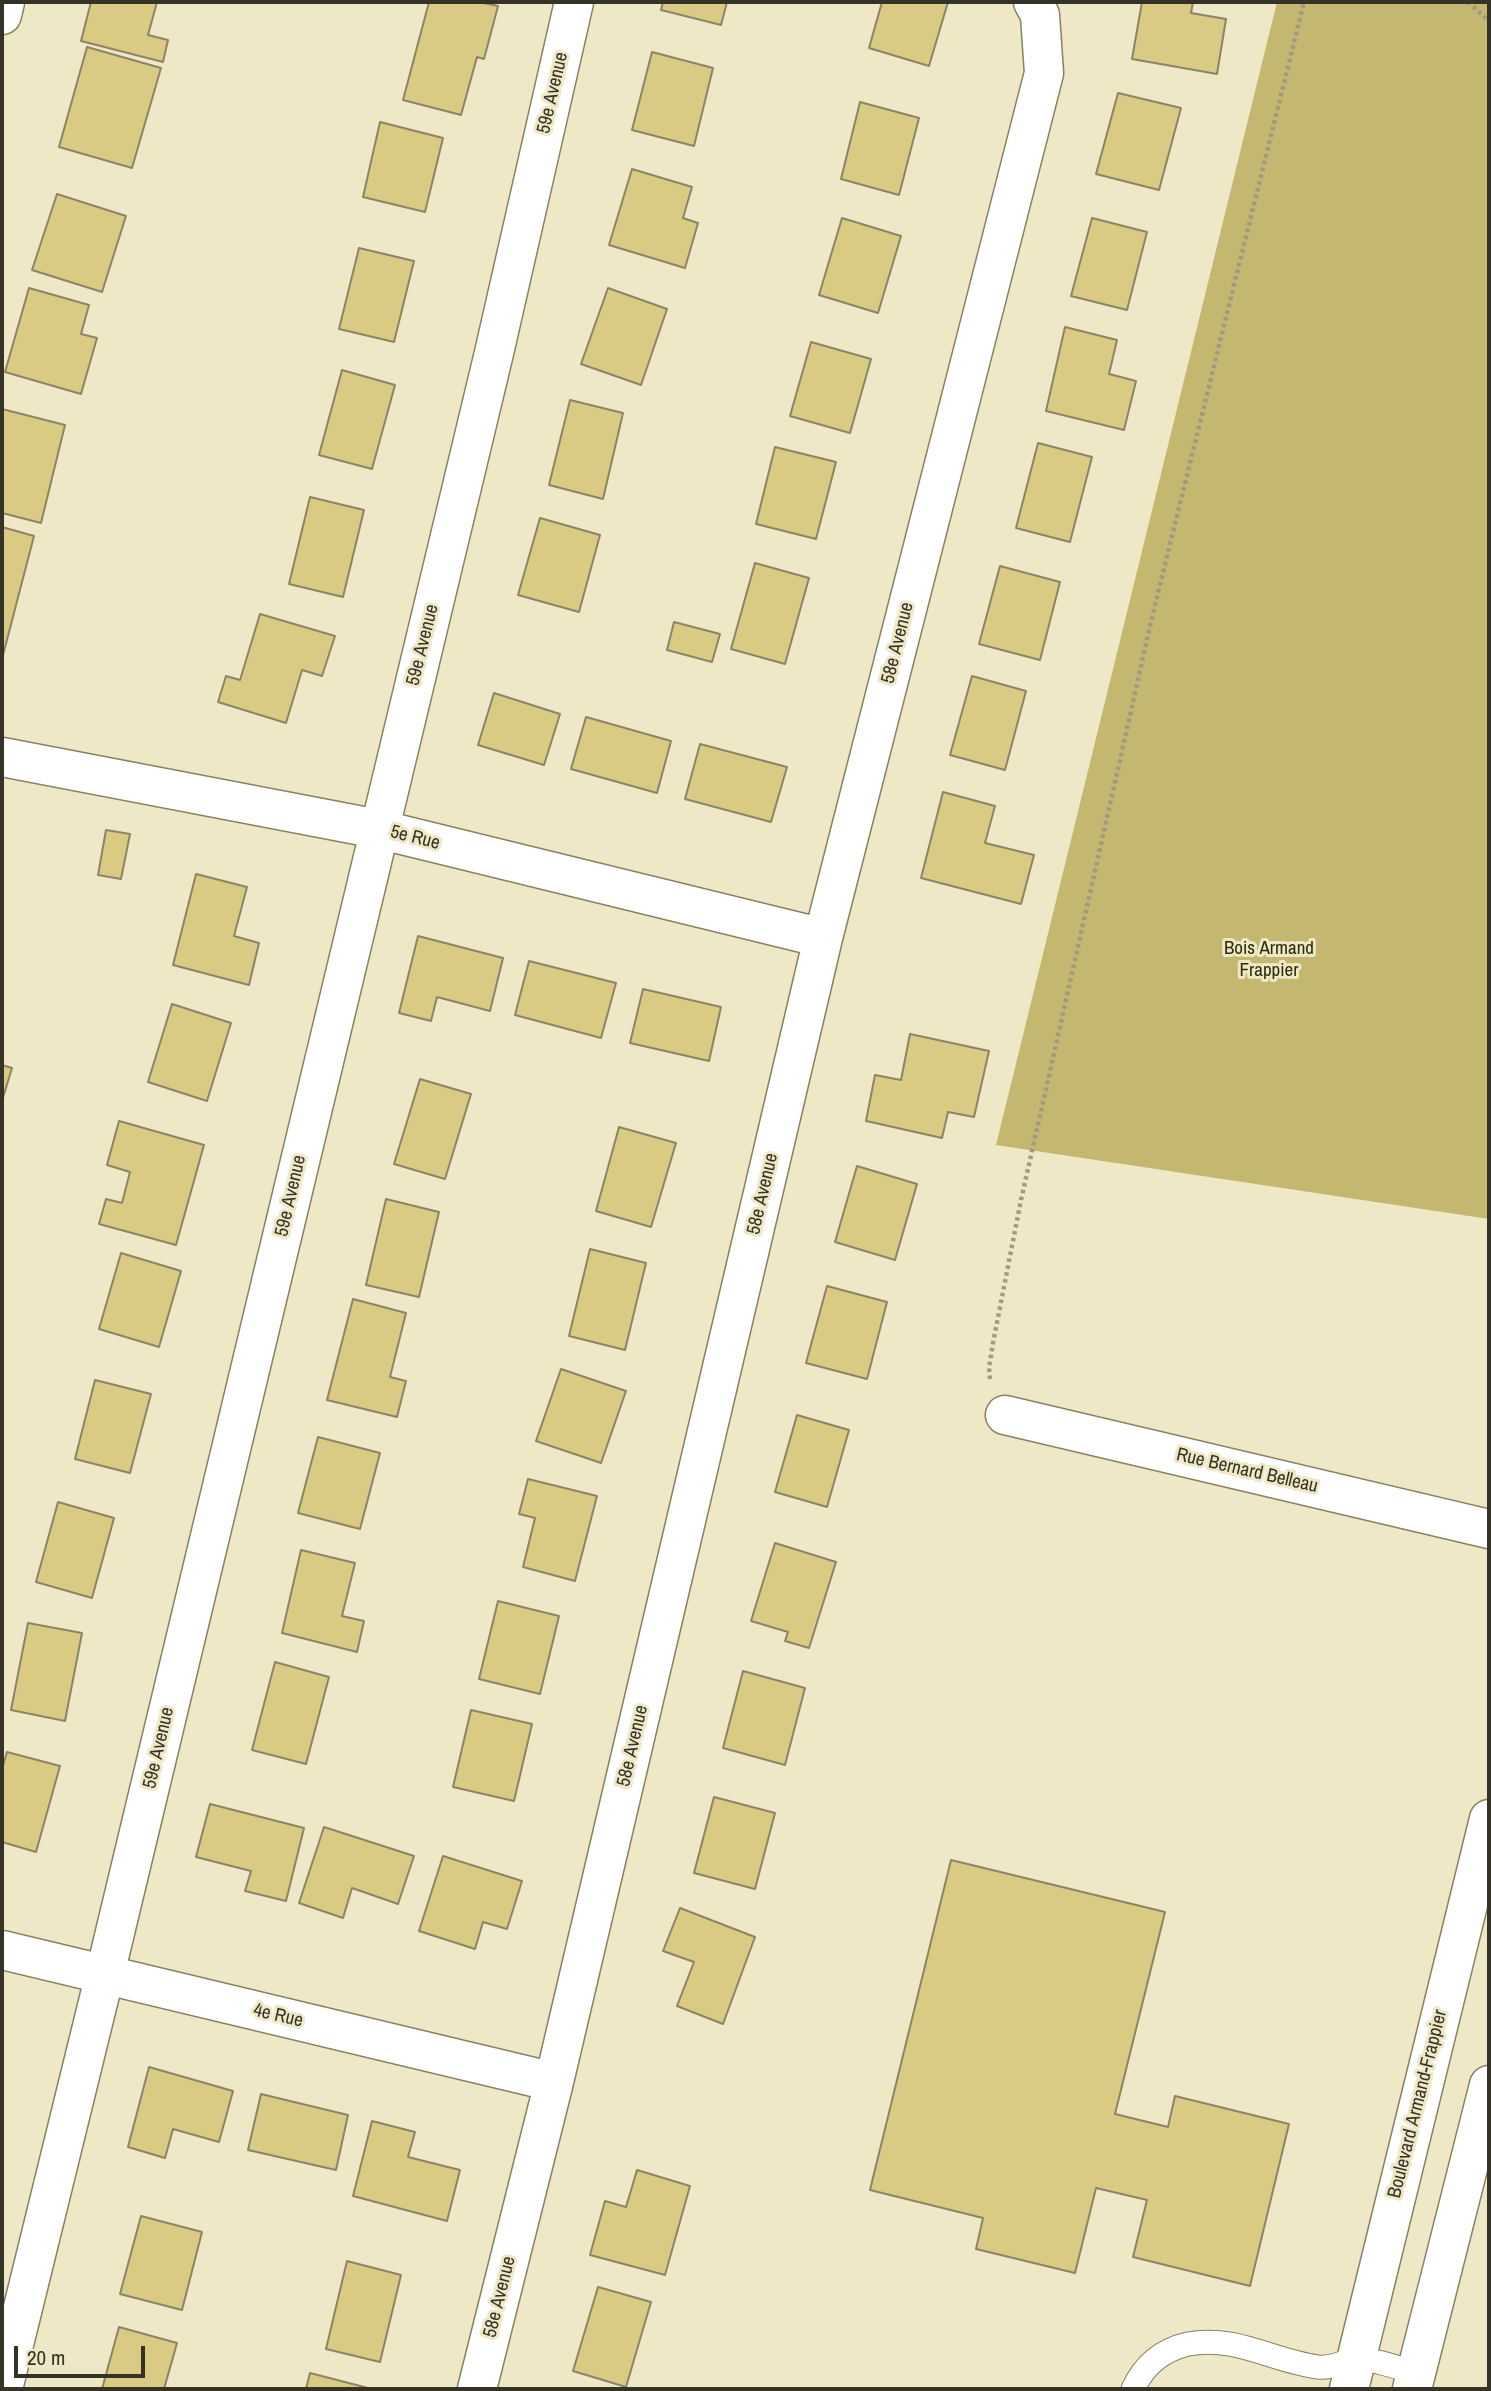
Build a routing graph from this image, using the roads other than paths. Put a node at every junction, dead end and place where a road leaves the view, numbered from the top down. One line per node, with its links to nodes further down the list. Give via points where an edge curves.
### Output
1 (5, 2): 4 (street)
2 (574, 2): 6 (street, 59e Avenue)
3 (1033, 2): 7 (street, 58e Avenue, via 1040,15 1044,73)
4 (2, 15)
5 (2, 757): 6 (street, 5e Rue)
6 (378, 829): 7 (street, 5e Rue); 12 (street, 59e Avenue)
7 (823, 938): 13 (street, 58e Avenue)
8 (1005, 1415): 9 (street, Rue Bernard Belleau)
9 (1489, 1529)
10 (1489, 1819): 15 (street, Boulevard Armand-Frappier)
11 (2, 1950): 12 (street, 4e Rue)
12 (105, 1975): 13 (street, 4e Rue); 17 (street, 59e Avenue)
13 (554, 2082): 18 (street, 58e Avenue)
14 (1489, 2085): 16 (street)
15 (1353, 2374): 16 (lane); 19 (lane, via 1226,2342 1202,2341 1164,2351)
16 (1414, 2381)
17 (3, 2389)
18 (477, 2389)
19 (1133, 2389)

